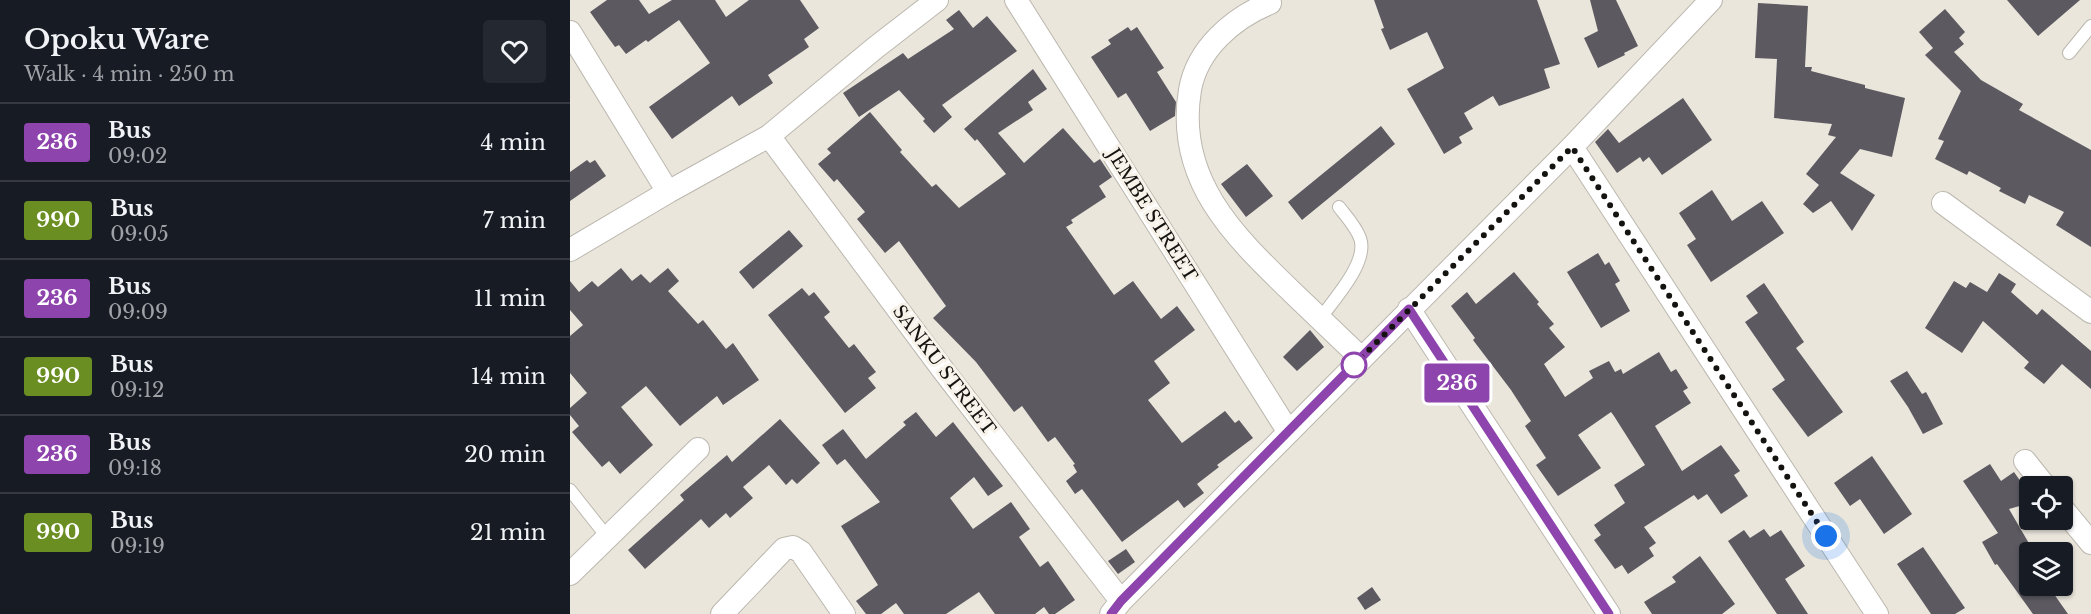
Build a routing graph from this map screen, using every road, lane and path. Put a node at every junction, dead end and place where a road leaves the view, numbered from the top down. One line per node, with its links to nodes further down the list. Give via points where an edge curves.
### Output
1 (937, 0): 8 (street)
2 (1016, 0): 18 (street, JEMBE STREET)
3 (1711, 0): 9 (street)
4 (1270, 3): 16 (street, via 1251,10 1231,25 1203,56 1192,79 1188,141 1214,206 1240,240)
5 (2091, 26): 7 (lane)
6 (570, 32): 10 (street)
7 (2068, 53)
8 (769, 136): 10 (street); 27 (street, SANKU STREET)
9 (1572, 147): 14 (street); 31 (street)
10 (668, 192): 13 (street)
11 (1943, 202): 15 (street)
12 (1338, 207): 16 (lane, via 1360,237 1363,250 1359,264)
13 (570, 250)
14 (1409, 309): 17 (street); 30 (street)
15 (2091, 312)
16 (1320, 319): 17 (street)
17 (1361, 358): 18 (street)
18 (1288, 431): 27 (street)
19 (698, 449): 24 (street)
20 (2025, 462): 21 (street)
21 (2037, 476)
22 (570, 490): 24 (lane)
23 (2073, 521): 25 (street)
24 (608, 538): 26 (street)
25 (2091, 543)
26 (570, 574)
27 (1116, 608)
28 (722, 614): 29 (street, via 784,549 793,547 801,552)
29 (844, 614)
30 (1609, 614)
31 (1877, 614)

